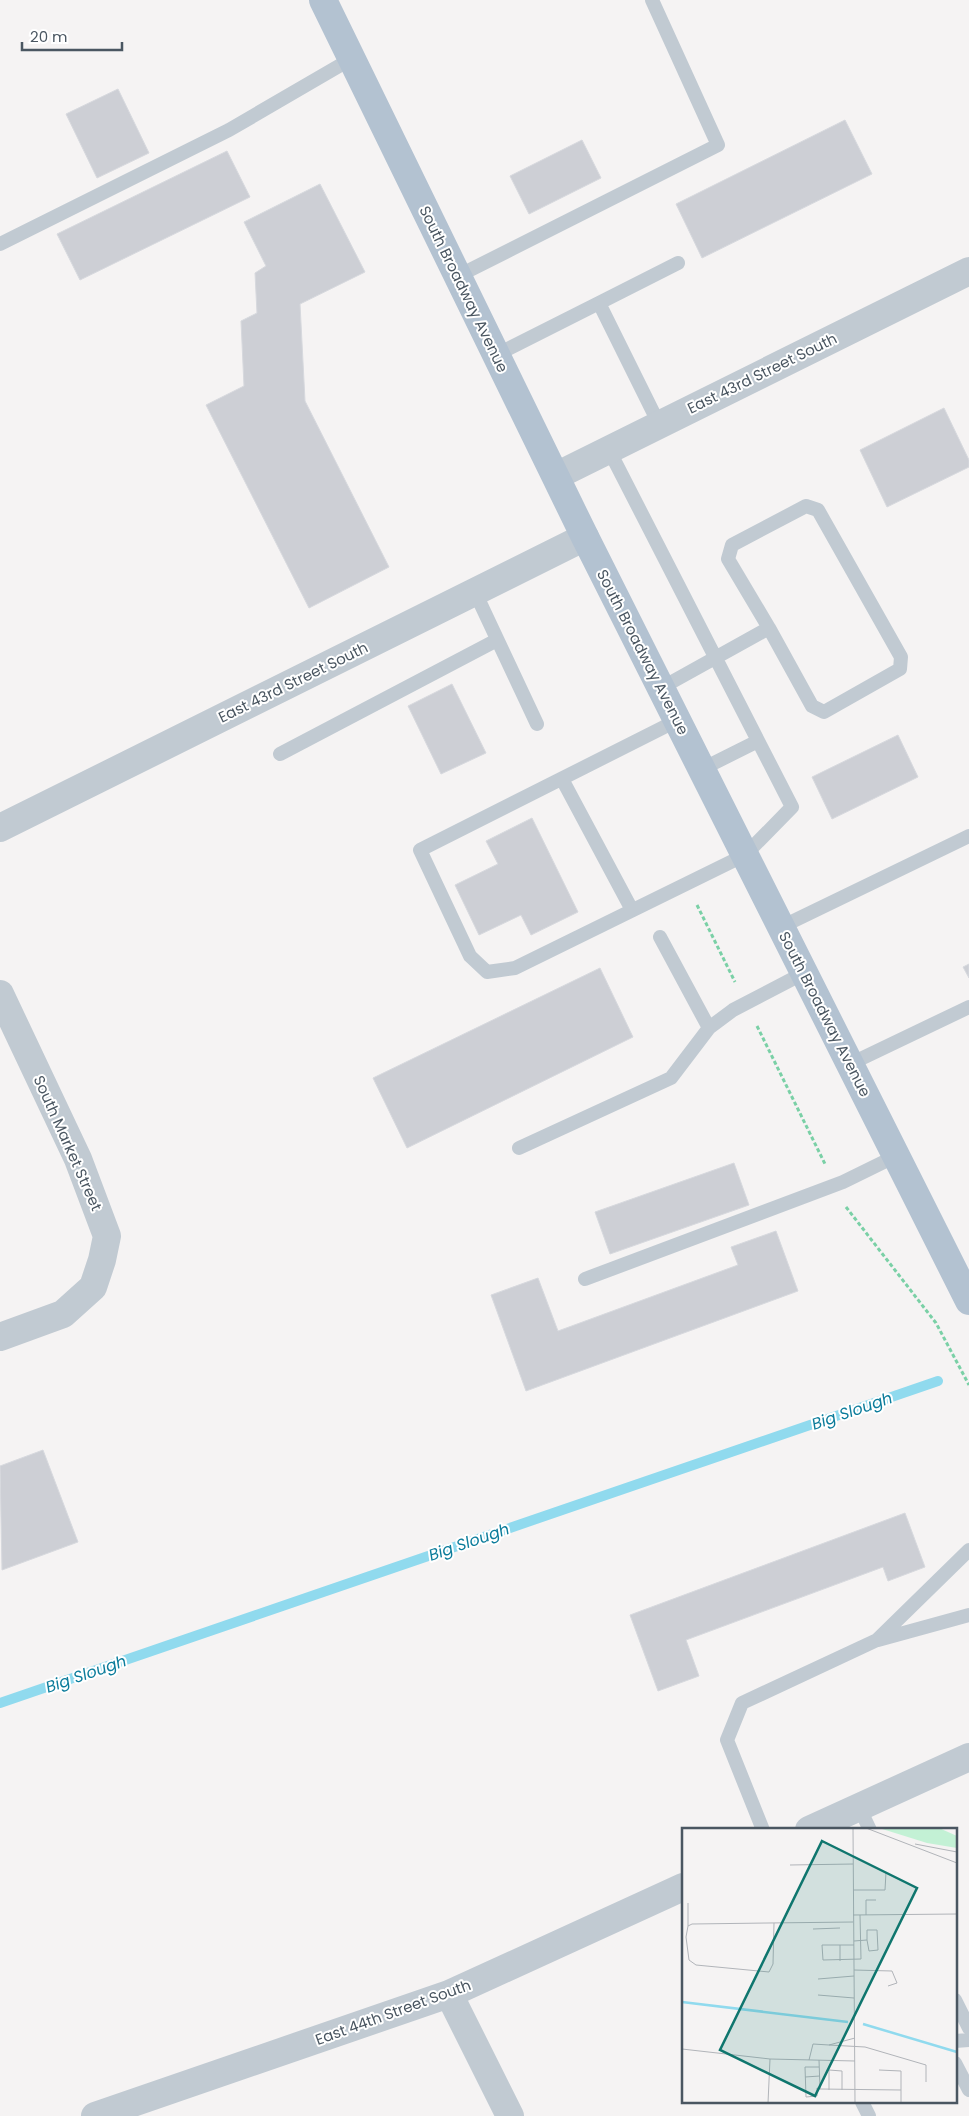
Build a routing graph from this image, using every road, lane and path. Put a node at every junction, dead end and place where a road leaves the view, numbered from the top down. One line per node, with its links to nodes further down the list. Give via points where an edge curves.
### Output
1 (323, 0): 3 (main road, South Broadway Avenue)
2 (652, 0): 7 (lane, via 718,145)
3 (351, 59): 4 (lane, via 228,130); 7 (main road, South Broadway Avenue)
4 (0, 244)
5 (678, 263): 8 (lane)
6 (969, 271): 10 (street, East 43rd Street South)
7 (458, 276): 9 (main road, South Broadway Avenue)
8 (599, 303): 9 (lane); 10 (lane)
9 (496, 355): 12 (main road, South Broadway Avenue)
10 (659, 424): 11 (street, East 43rd Street South)
11 (609, 450): 12 (street, East 43rd Street South); 17 (lane)
12 (556, 476): 13 (main road, South Broadway Avenue)
13 (585, 537): 14 (street, East 43rd Street South); 18 (main road, South Broadway Avenue)
14 (475, 592): 16 (lane); 25 (street, East 43rd Street South)
15 (769, 628): 15 (lane, via 812,706 824,712 900,669 901,657 818,510 806,506 732,545 728,559); 17 (lane)
16 (497, 640): 20 (lane); 22 (lane)
17 (715, 657): 18 (lane); 21 (lane)
18 (661, 688): 19 (main road, South Broadway Avenue)
19 (678, 720): 23 (main road, South Broadway Avenue); 24 (lane)
20 (537, 724)
21 (758, 741): 23 (lane); 27 (lane, via 792,807)
22 (280, 754)
23 (702, 769): 27 (main road, South Broadway Avenue)
24 (562, 778): 29 (lane); 29 (lane, via 420,850 470,956 486,972 515,968)
25 (0, 828)
26 (969, 836): 30 (lane)
27 (745, 855): 29 (lane); 30 (main road, South Broadway Avenue)
28 (696, 902): 34 (path)
29 (632, 910)
30 (781, 927): 32 (main road, South Broadway Avenue)
31 (660, 937): 36 (lane)
32 (804, 973): 34 (lane); 37 (main road, South Broadway Avenue)
33 (0, 994): 43 (street, South Market Street, via 78,1159 107,1236 93,1287 64,1314)
34 (746, 1004): 36 (lane); 40 (path)
35 (969, 1007): 37 (lane)
36 (709, 1028): 38 (lane, via 671,1078)
37 (850, 1064): 39 (main road, South Broadway Avenue)
38 (519, 1148)
39 (896, 1156): 40 (lane); 42 (main road, South Broadway Avenue)
40 (835, 1185): 41 (lane); 44 (path, via 847,1209 936,1323)
41 (585, 1279)
42 (969, 1301)
43 (0, 1337)
44 (969, 1385)
45 (969, 1550): 47 (lane)
46 (969, 1615): 47 (lane)
47 (878, 1640): 50 (lane, via 742,1703 727,1740)
48 (969, 1757): 49 (street)
49 (865, 1818): 51 (street)
50 (763, 1828)
51 (818, 1828)
52 (682, 1887): 53 (street, East 44th Street South)
53 (449, 1994): 61 (street, East 44th Street South); 62 (street)
54 (956, 2002): 55 (lane)
55 (969, 2028)
56 (969, 2040): 57 (lane)
57 (956, 2041)
58 (956, 2065): 59 (lane)
59 (969, 2090)
60 (863, 2104): 63 (lane)
61 (95, 2116)
62 (510, 2116)
63 (869, 2116)

